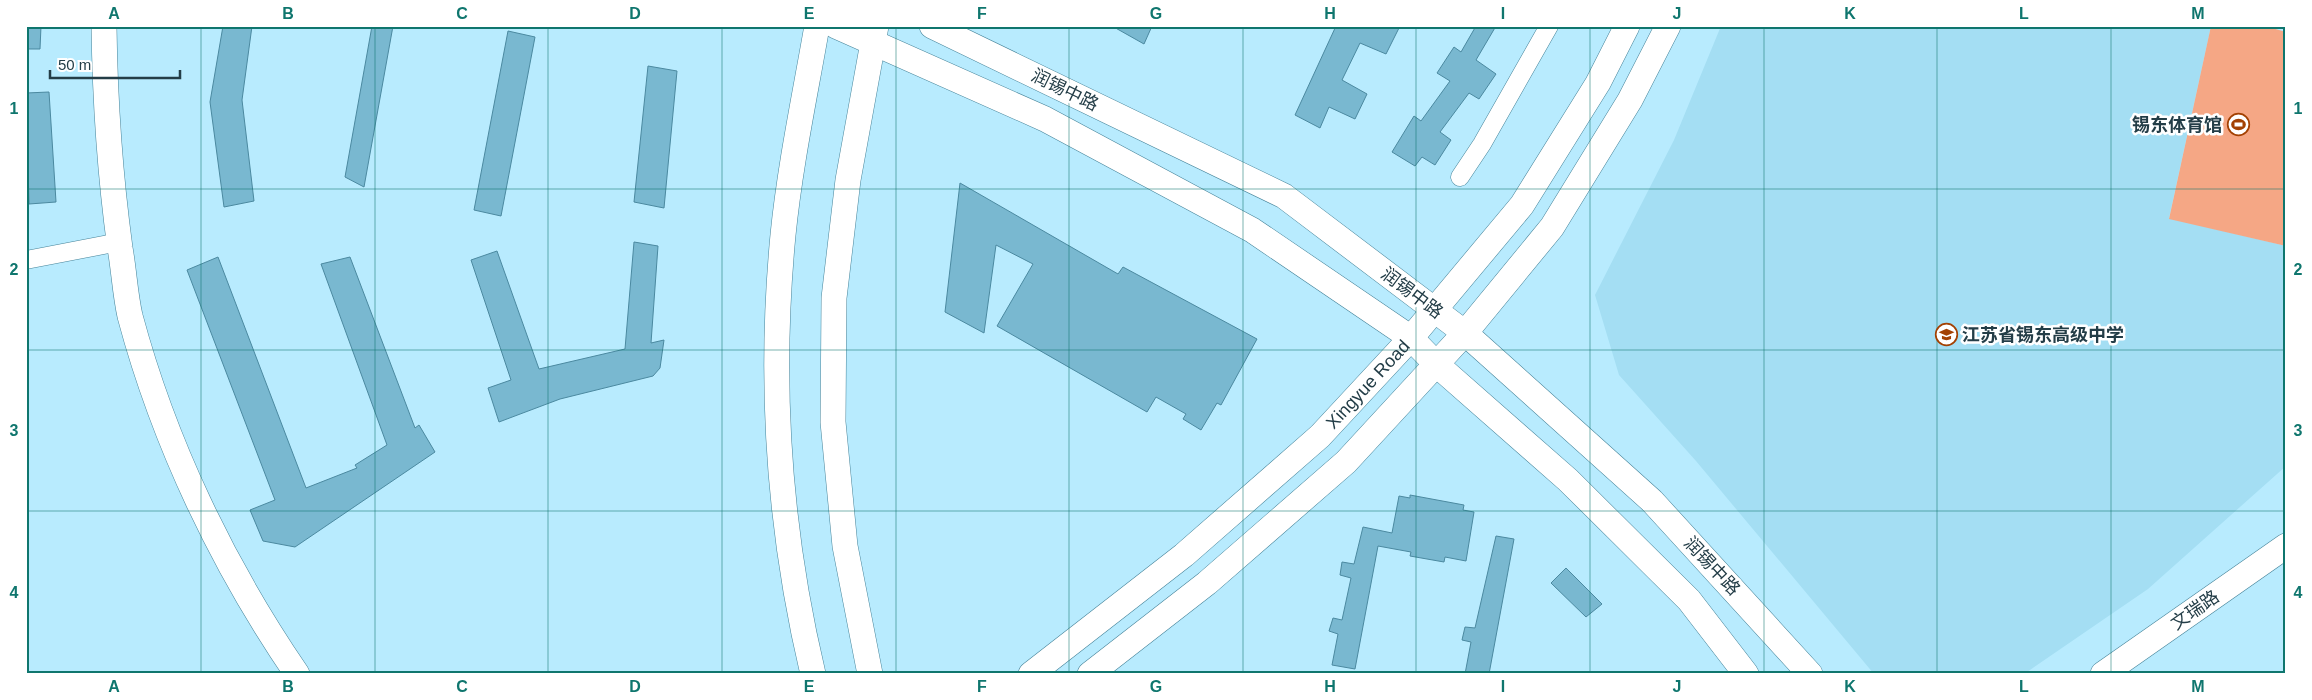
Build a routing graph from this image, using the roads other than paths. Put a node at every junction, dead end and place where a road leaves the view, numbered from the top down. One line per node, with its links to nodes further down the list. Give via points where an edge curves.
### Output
1 (104, 26): 10 (main road, via 105,99)
2 (817, 26): 18 (main road, via 783,235 777,343 780,447 790,553)
3 (836, 26): 8 (main road, 润锡中路)
4 (932, 26): 12 (main road, 润锡中路, via 1284,196)
5 (1549, 26): 9 (street)
6 (1627, 26): 12 (main road, Xingyue Road, via 1598,83 1522,205)
7 (1668, 26): 13 (main road, Xingyue Road, via 1630,100 1552,227)
8 (875, 35): 14 (main road, 润锡中路, via 1045,119 1252,230); 19 (main road, via 848,180 834,298 833,422 845,546)
9 (1460, 177)
10 (120, 242): 11 (street); 17 (main road, via 130,314 161,414 198,500 239,580)
11 (26, 260)
12 (1435, 310): 13 (main road, 润锡中路); 14 (main road, Xingyue Road)
13 (1465, 333): 15 (main road, Xingyue Road); 23 (main road, 润锡中路, via 1652,501)
14 (1411, 338): 15 (main road, 润锡中路); 20 (main road, Xingyue Road, via 1320,436 1184,555)
15 (1436, 364): 21 (main road, Xingyue Road, via 1346,462 1207,583); 22 (main road, 润锡中路, via 1568,480 1689,600)
16 (2286, 546): 24 (main road, 文瑞路)
17 (297, 674)
18 (813, 674)
19 (870, 674)
20 (1031, 674)
21 (1090, 674)
22 (1746, 674)
23 (1810, 674)
24 (2104, 674)

